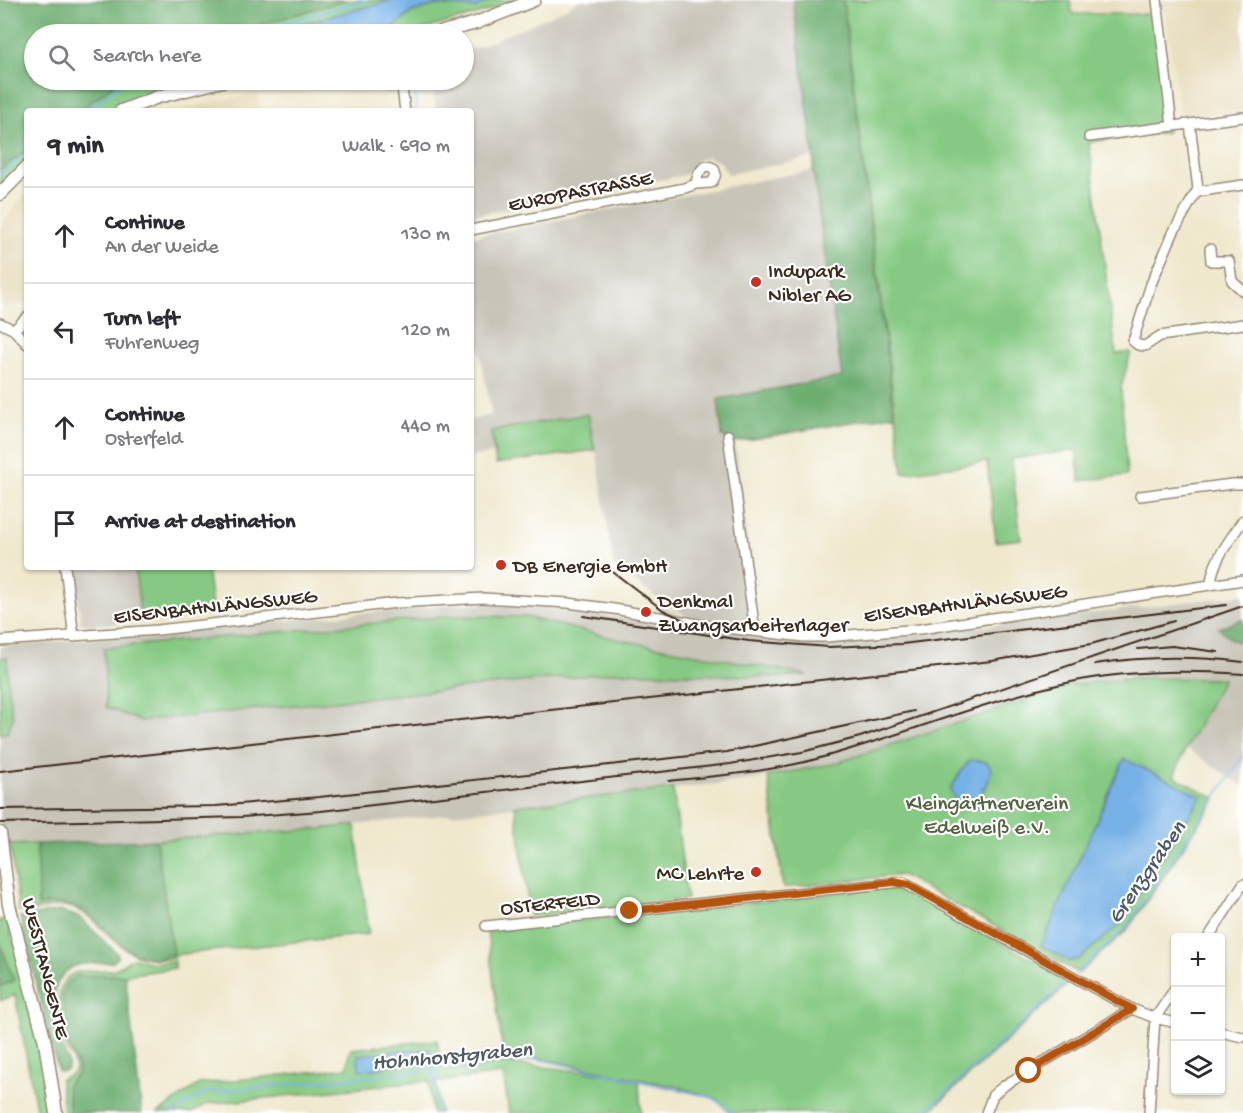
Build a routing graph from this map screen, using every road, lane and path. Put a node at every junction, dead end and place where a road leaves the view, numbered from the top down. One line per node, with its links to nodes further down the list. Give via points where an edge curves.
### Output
1 (534, 0): 3 (main road)
2 (1157, 0): 10 (street)
3 (471, 24)
4 (185, 90): 6 (main road)
5 (402, 90): 7 (street)
6 (130, 108)
7 (405, 108)
8 (1243, 117): 9 (street)
9 (1190, 124): 10 (street); 15 (street)
10 (1173, 126): 11 (street)
11 (1089, 137)
12 (24, 170): 16 (main road)
13 (696, 184): 17 (street, EUROPASTRASSE)
14 (1243, 184): 15 (street)
15 (1198, 189): 22 (street, via 1151,284 1134,341 1145,346 1160,336)
16 (0, 194)
17 (474, 229)
18 (1210, 249): 19 (street, via 1211,261 1229,261 1232,281)
19 (1243, 291)
20 (24, 320): 23 (street)
21 (0, 323): 23 (street)
22 (1243, 324)
23 (14, 330): 24 (street)
24 (24, 341)
25 (728, 435): 32 (street)
26 (1243, 484): 27 (street)
27 (1140, 496)
28 (1243, 520): 31 (street, via 1215,567)
29 (65, 570): 33 (street)
30 (1243, 580): 31 (street, EISENBAHNLÄNGSWEG)
31 (1211, 585): 32 (street, EISENBAHNLÄNGSWEG, via 920,629 804,637)
32 (755, 631): 33 (street, EISENBAHNLÄNGSWEG, via 591,606 483,598 397,603)
33 (74, 637): 34 (street, EISENBAHNLÄNGSWEG)
34 (0, 640)
35 (0, 833): 45 (main road, WESTTANGENTE, via 9,905 45,1042)
36 (1243, 884): 38 (street)
37 (486, 926): 40 (street, OSTERFELD, via 902,882)
38 (1211, 933)
39 (1171, 994): 41 (street)
40 (1132, 1009): 41 (street, OSTERFELD); 46 (street, via 1005,1086 993,1095)
41 (1155, 1018): 42 (street, OSTERFELD); 47 (street)
42 (1171, 1022)
43 (1225, 1033): 44 (street)
44 (1243, 1037)
45 (56, 1113)
46 (986, 1113)
47 (1149, 1113)

